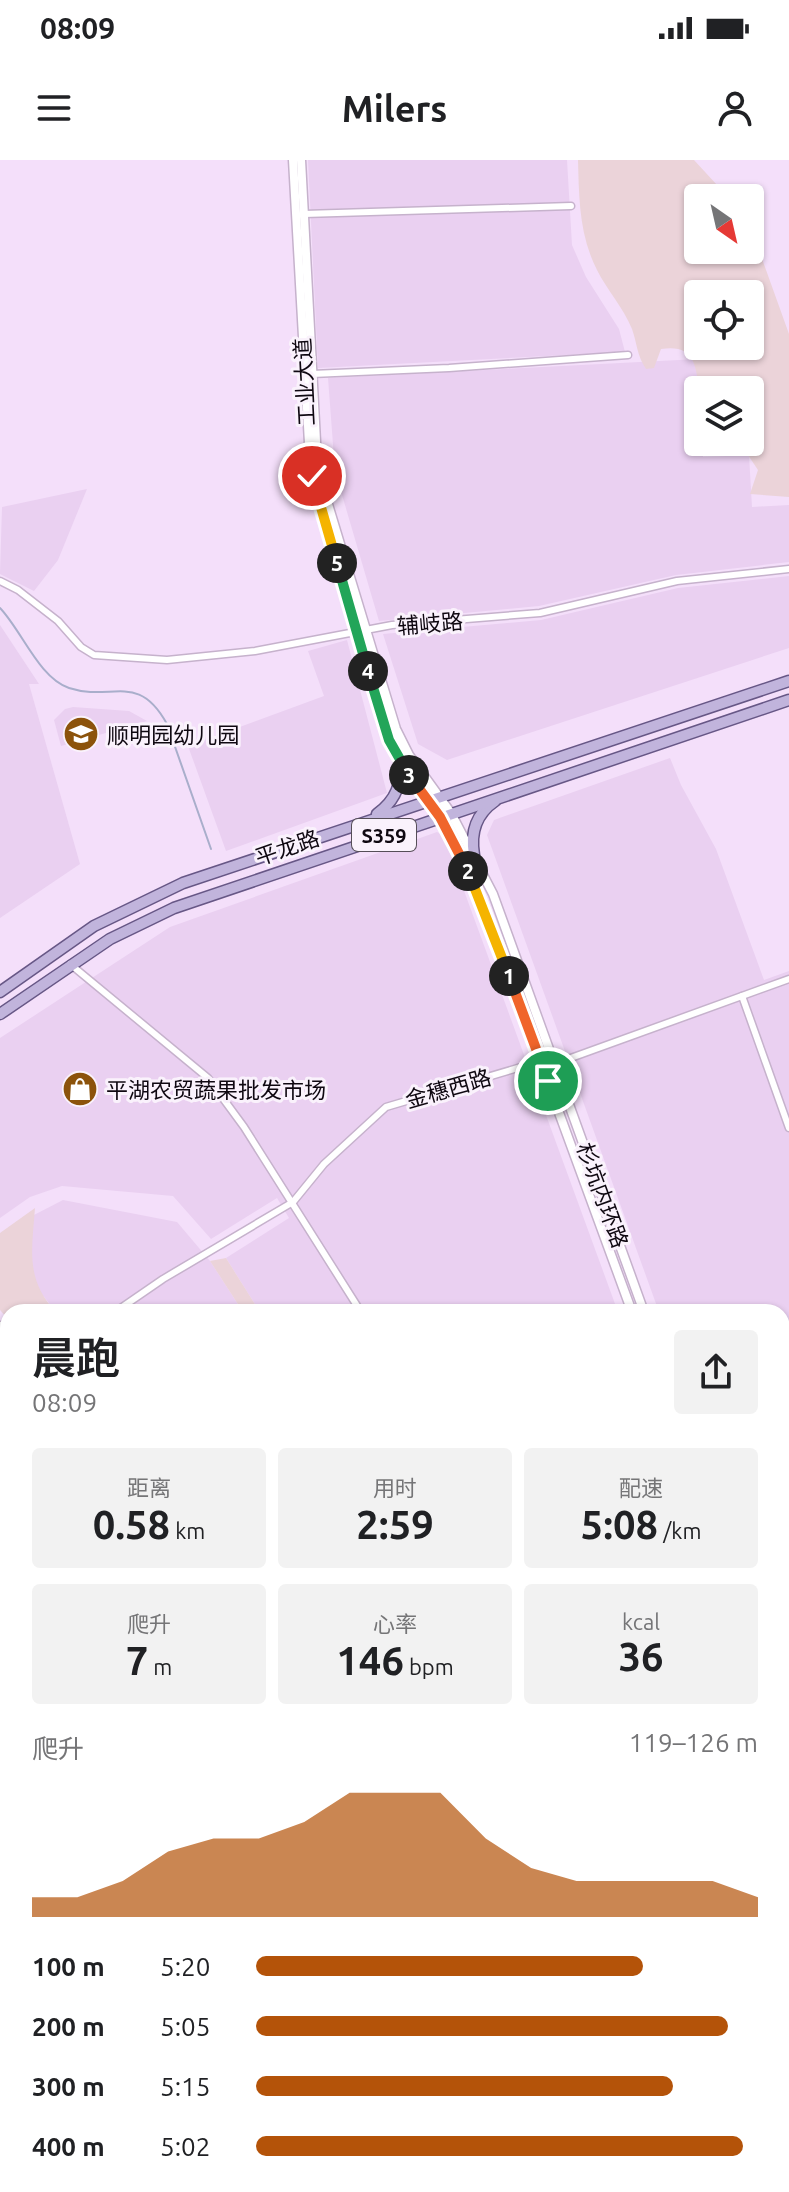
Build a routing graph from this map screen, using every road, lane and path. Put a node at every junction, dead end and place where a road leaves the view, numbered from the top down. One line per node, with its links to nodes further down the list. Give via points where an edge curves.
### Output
1 (293, 160): 7 (street, 工业大道)
2 (301, 160): 4 (street, 工业大道)
3 (571, 206): 4 (street)
4 (304, 214): 6 (street, 工业大道)
5 (628, 355): 6 (street)
6 (312, 374): 7 (street); 10 (street, 工业大道, via 320,474)
7 (304, 382): 10 (street, 工业大道, via 312,476)
8 (789, 569): 10 (street, 辅岐路, via 677,581 540,613)
9 (0, 581): 10 (street, 辅岐路, via 58,621 86,651 102,657 179,659)
10 (361, 631): 13 (street, 工业大道, via 385,727); 14 (street, 工业大道, via 396,729)
11 (789, 681): 14 (main road, 平龙路 / S359)
12 (789, 700): 15 (main road, 平龙路 / S359)
13 (399, 760): 16 (street, 工业大道); 19 (main road, via 394,797)
14 (439, 796): 16 (main road, 平龙路 / S359); 17 (street, 工业大道)
15 (501, 796): 17 (main road, 平龙路 / S359); 20 (main road, via 476,823)
16 (427, 800): 18 (street, 工业大道); 19 (main road, 平龙路 / S359)
17 (451, 813): 18 (main road, 平龙路 / S359); 20 (street, 杉坑内环路)
18 (440, 817): 21 (main road, 平龙路 / S359, via 174,908); 27 (street, 杉坑内环路, via 480,897)
19 (365, 821): 23 (main road, 平龙路 / S359, via 151,896 62,947)
20 (474, 855): 26 (street, 杉坑内环路)
21 (70, 964): 25 (main road, 平龙路 / S359); 29 (street, via 208,1078)
22 (789, 979): 24 (street, 金穗西路)
23 (0, 992)
24 (742, 996): 26 (street, 金穗西路); 28 (street)
25 (0, 1014)
26 (554, 1061): 27 (street, 金穗西路); 33 (street, 杉坑内环路)
27 (541, 1063): 29 (street, 金穗西路, via 386,1107 324,1164); 32 (street, 杉坑内环路)
28 (789, 1128)
29 (293, 1202): 30 (street, 金穗西路); 31 (street)
30 (127, 1304)
31 (356, 1304)
32 (629, 1304)
33 (641, 1304)

